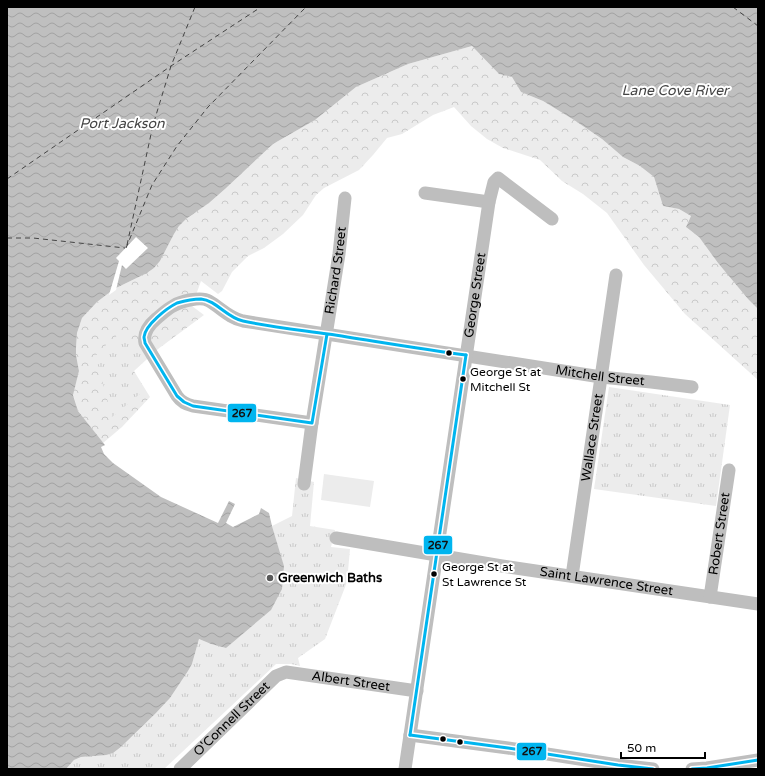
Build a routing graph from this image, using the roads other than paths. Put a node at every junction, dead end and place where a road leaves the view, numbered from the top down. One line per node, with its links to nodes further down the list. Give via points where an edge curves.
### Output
1 (426, 193): 3 (street)
2 (345, 198): 6 (street, Richard Street)
3 (489, 202): 4 (street, George Street, via 494,182 498,178); 7 (street, George Street)
4 (552, 219)
5 (616, 275): 8 (street, Wallace Street)
6 (327, 334): 7 (street, Mitchell Street); 10 (street, Richard Street); 10 (street, Mitchell Street, via 238,320 206,299 199,299 174,305 153,322 144,337 145,343 184,403)
7 (466, 356): 8 (street, Mitchell Street); 14 (street, George Street)
8 (601, 377): 9 (street, Mitchell Street); 15 (street, Wallace Street)
9 (692, 387)
10 (312, 423): 12 (street, Richard Street)
11 (729, 470): 16 (street, Robert Street)
12 (304, 484)
13 (336, 538): 14 (street, Saint Lawrence Street)
14 (437, 555): 15 (street, Saint Lawrence Street); 19 (street, George Street)
15 (572, 576): 16 (street, Saint Lawrence Street)
16 (710, 597): 17 (street, Saint Lawrence Street)
17 (758, 604)
18 (286, 672): 19 (street, Albert Street); 22 (street, O'Connell Street, via 276,676)
19 (417, 690): 20 (street, George Street)
20 (410, 735): 23 (street, George Street); 24 (street)
21 (758, 760): 25 (street)
22 (180, 769)
23 (405, 769)
24 (653, 769)
25 (692, 769)

